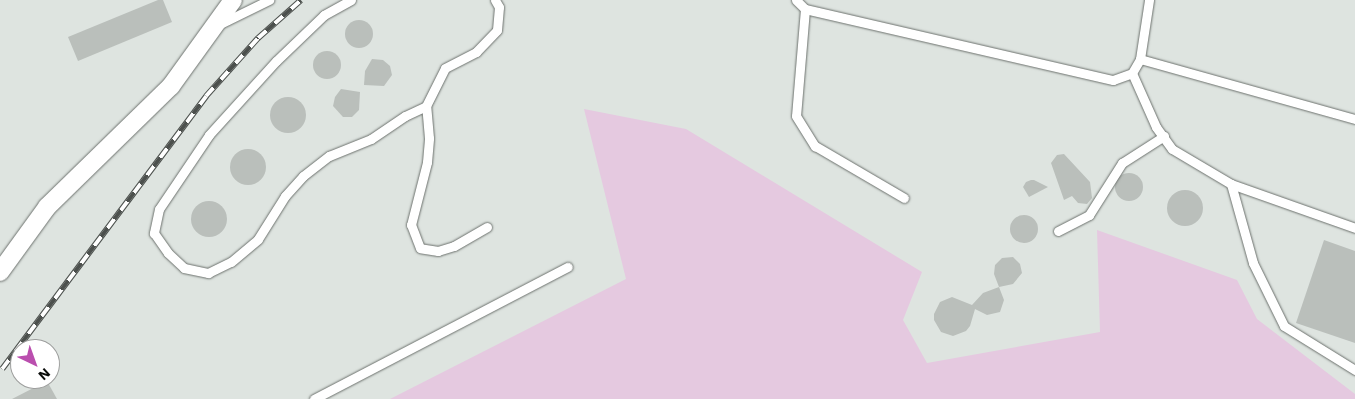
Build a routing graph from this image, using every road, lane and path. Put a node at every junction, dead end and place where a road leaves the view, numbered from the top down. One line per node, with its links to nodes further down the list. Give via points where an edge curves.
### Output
1 (233, 0): 8 (street)
2 (269, 0): 8 (lane)
3 (351, 0): 11 (lane, via 317,21 209,135 158,209 154,233 168,253 184,268 208,272 231,262 258,239 285,196 303,176 329,156 371,139)
4 (495, 0): 11 (lane, via 499,7 498,30 476,52 445,68)
5 (796, 0): 7 (lane)
6 (1149, 0): 9 (lane)
7 (805, 9): 10 (lane, via 1113,80); 15 (lane, via 796,116 815,146)
8 (211, 28): 20 (street, via 171,86 47,207)
9 (1140, 58): 10 (lane); 12 (lane)
10 (1132, 73): 13 (lane, via 1156,127)
11 (426, 106): 16 (lane, via 427,162 411,225 420,248 438,252)
12 (1355, 119)
13 (1164, 136): 14 (lane, via 1172,149); 18 (lane, via 1122,163 1089,215)
14 (1231, 184): 17 (lane); 21 (lane, via 1253,263 1284,326)
15 (904, 198)
16 (487, 227)
17 (1355, 228)
18 (1058, 231)
19 (568, 267): 22 (lane)
20 (0, 272)
21 (1355, 370)
22 (314, 399)

